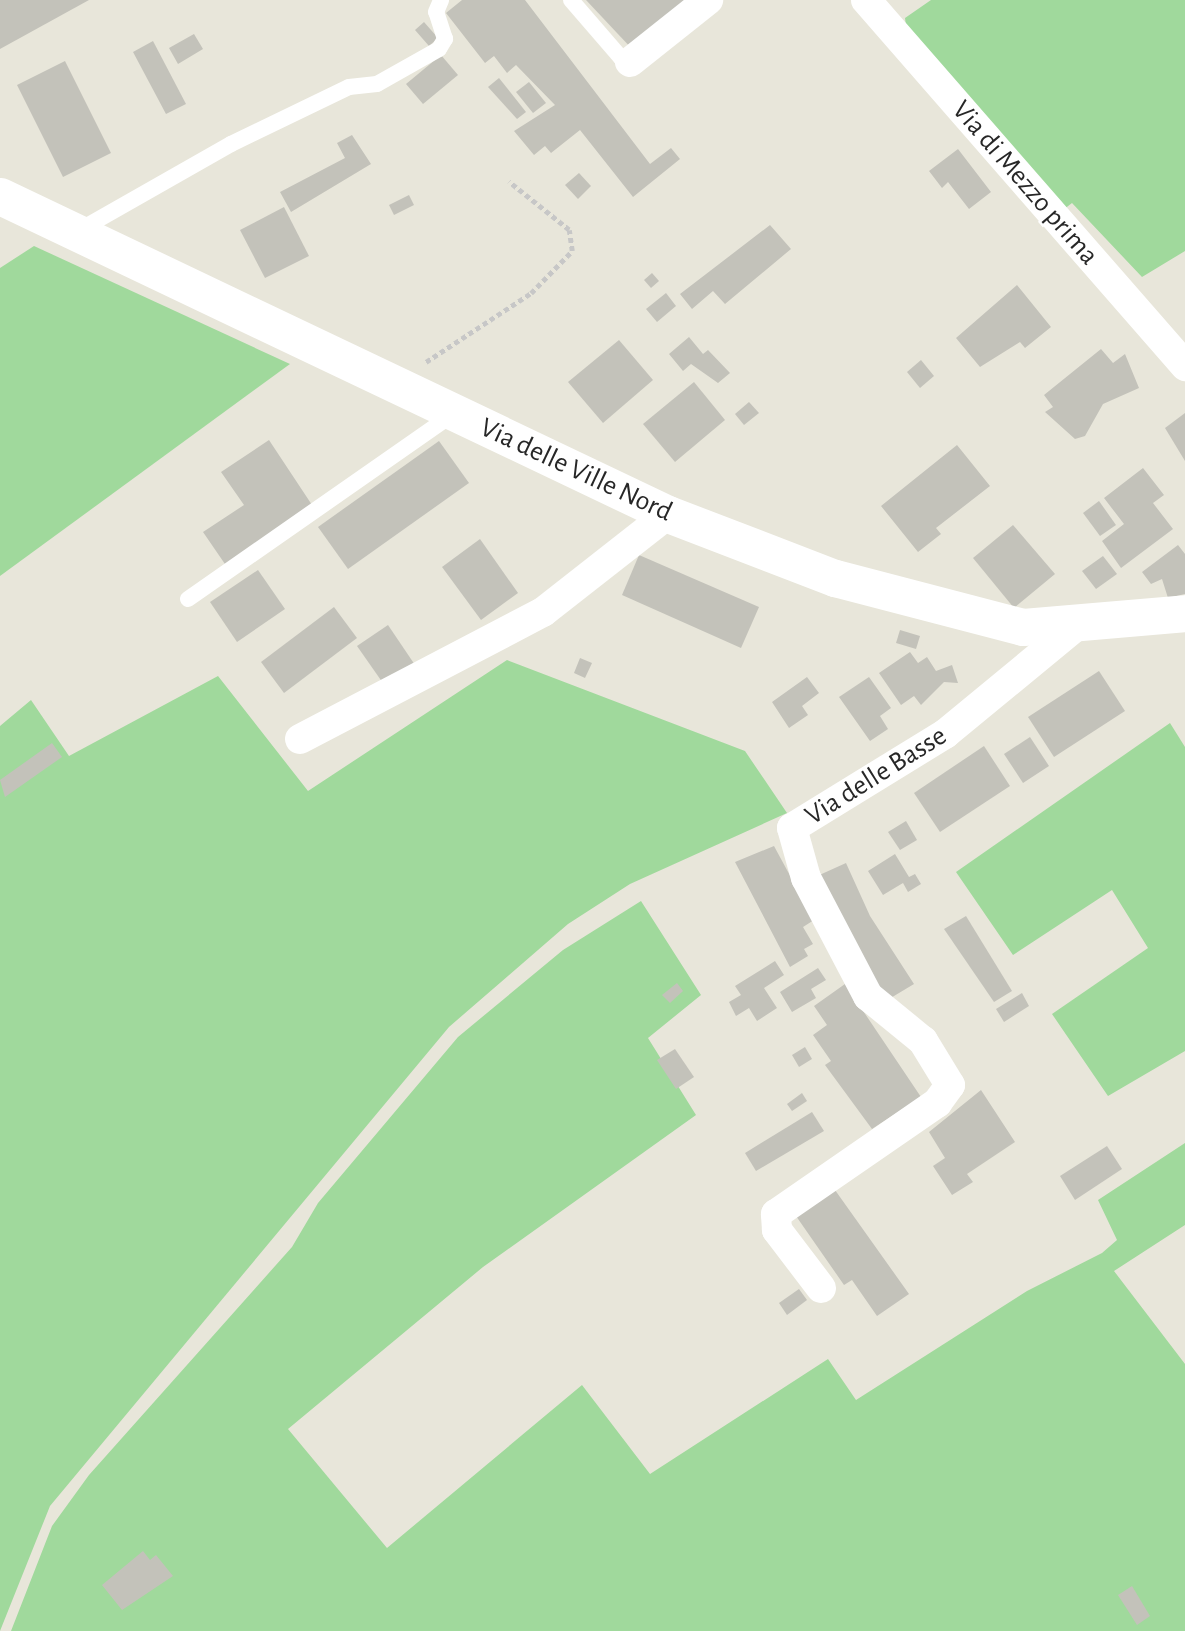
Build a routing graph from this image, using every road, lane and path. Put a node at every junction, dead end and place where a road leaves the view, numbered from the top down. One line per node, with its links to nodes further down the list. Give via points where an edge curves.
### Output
1 (442, 0): 8 (lane, via 436,12 445,39 439,50 377,84 348,87 231,144)
2 (571, 0): 5 (lane, via 621,58)
3 (708, 0): 5 (street)
4 (866, 0): 9 (street, Via di Mezzo prima)
5 (630, 62)
6 (509, 182): 10 (path, via 569,230 572,251 531,293 421,365)
7 (0, 195): 8 (street, Via delle Ville Nord)
8 (76, 232): 10 (street, Via delle Ville Nord)
9 (1185, 366)
10 (401, 387): 11 (street, Via delle Ville Nord)
11 (455, 413): 12 (street, Via delle Ville Nord); 13 (lane)
12 (668, 514): 15 (street, Via delle Ville Nord, via 848,581 1023,627); 16 (street, via 542,612)
13 (188, 599)
14 (1185, 613): 15 (street, Via delle Ville Nord)
15 (1076, 626): 17 (street, Via delle Basse, via 945,734 792,828 806,878 861,985 923,1041 950,1085 937,1103 776,1214 777,1230)
16 (300, 739)
17 (821, 1287)

